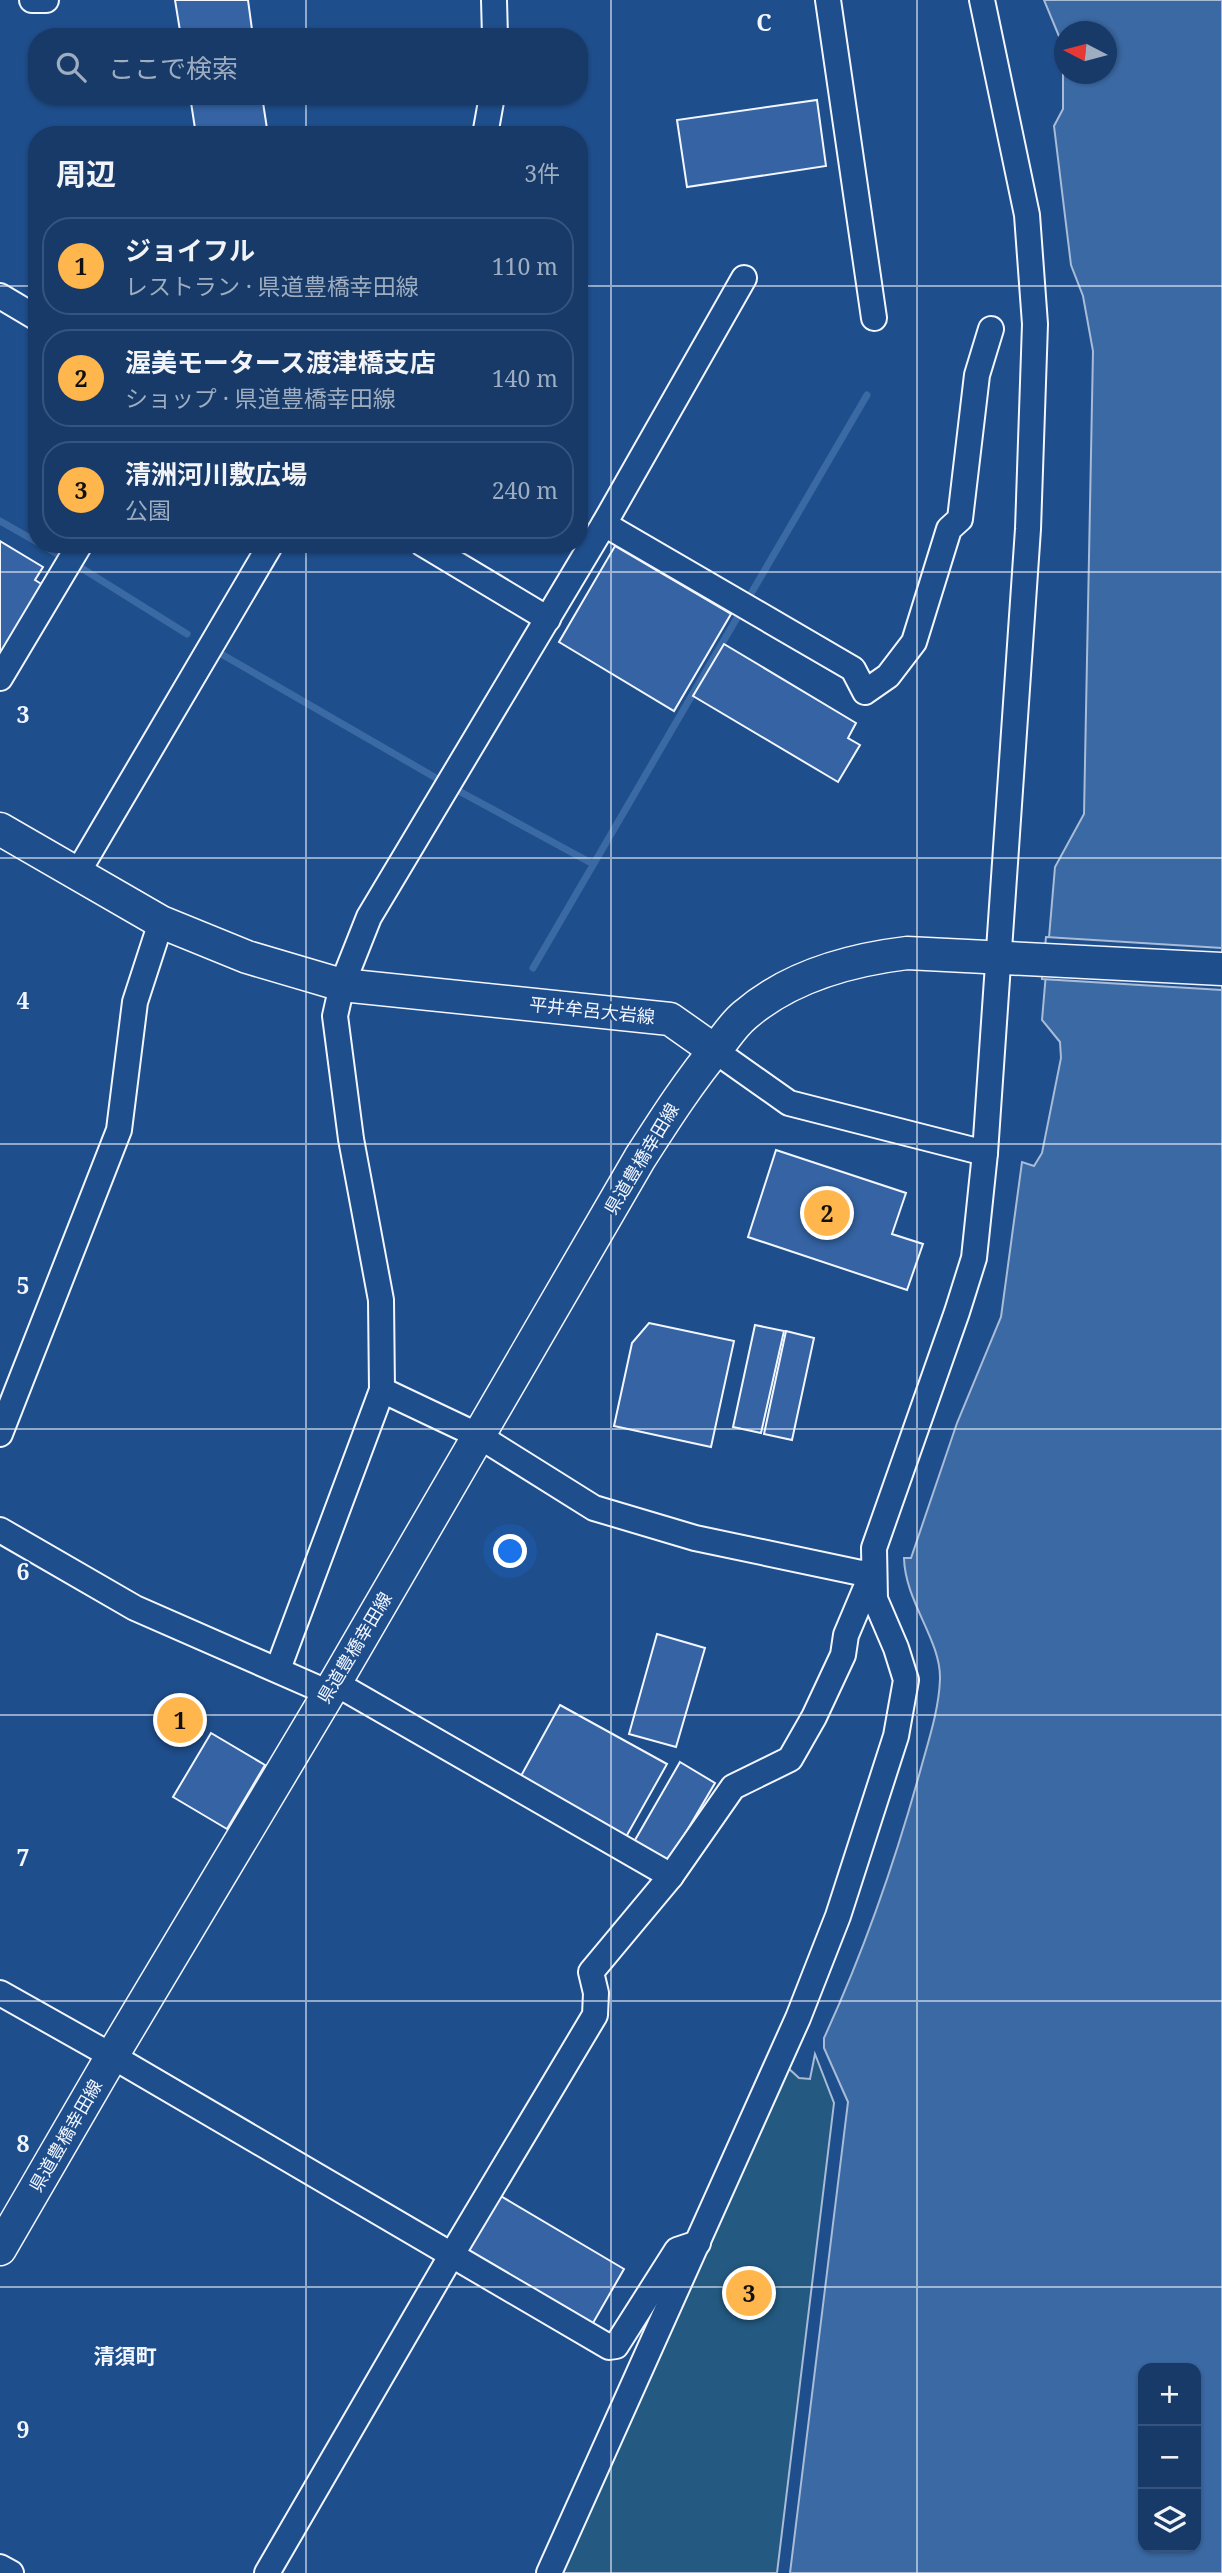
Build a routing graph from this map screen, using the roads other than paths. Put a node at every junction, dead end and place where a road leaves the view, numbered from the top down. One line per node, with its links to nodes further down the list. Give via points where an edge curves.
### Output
1 (32, 0): 2 (street)
2 (46, 0)
3 (494, 0): 6 (street)
4 (828, 0): 12 (street)
5 (982, 0): 25 (street, via 1027,215 1035,324 1028,529)
6 (495, 28)
7 (490, 105): 8 (street)
8 (487, 126)
9 (744, 278): 14 (street)
10 (0, 296): 11 (street)
11 (28, 313)
12 (874, 318)
13 (991, 329): 14 (street, via 977,375 960,519 949,529 914,642 888,676 865,692 853,669)
14 (604, 524): 15 (street)
15 (588, 551)
16 (75, 553): 21 (street)
17 (266, 553): 23 (street)
18 (438, 553): 20 (street)
19 (587, 553): 20 (street)
20 (548, 619): 27 (street, via 369,917)
21 (0, 678)
22 (0, 830): 23 (main road, 平井牟呂大岩線)
23 (78, 872): 24 (main road, 平井牟呂大岩線)
24 (161, 922): 27 (main road, 平井牟呂大岩線, via 247,957); 31 (street, via 135,1002 119,1130)
25 (1002, 956): 26 (main road); 28 (main road, via 907,953 833,967 770,996 743,1016); 29 (street)
26 (1222, 969)
27 (342, 985): 28 (main road, 平井牟呂大岩線, via 670,1019); 30 (street, via 335,1016 351,1139 381,1300)
28 (715, 1050): 29 (street, via 789,1103); 32 (main road, 県道豊橋幸田線, via 640,1158)
29 (985, 1153): 34 (street, via 974,1258 880,1525)
30 (382, 1390): 32 (street); 35 (street)
31 (1, 1427)
32 (479, 1436): 34 (street, via 594,1508 695,1538 861,1573); 36 (main road, 県道豊橋幸田線)
33 (0, 1530): 35 (street, via 135,1608)
34 (873, 1571): 37 (street, via 846,1635 843,1655 790,1759 733,1787); 40 (street, via 875,1599 905,1680 896,1736 833,1928 798,2018)
35 (278, 1669): 36 (street)
36 (332, 1688): 37 (street); 39 (main road, 県道豊橋幸田線)
37 (671, 1876): 42 (street, via 591,1972 595,2015)
38 (0, 1993): 39 (street)
39 (112, 2056): 41 (main road, 県道豊橋幸田線); 42 (street)
40 (698, 2244): 42 (street, via 677,2250 616,2346 609,2347); 46 (street)
41 (0, 2249)
42 (451, 2256): 45 (street)
43 (0, 2567): 44 (street)
44 (11, 2573)
45 (267, 2573)
46 (549, 2573)

